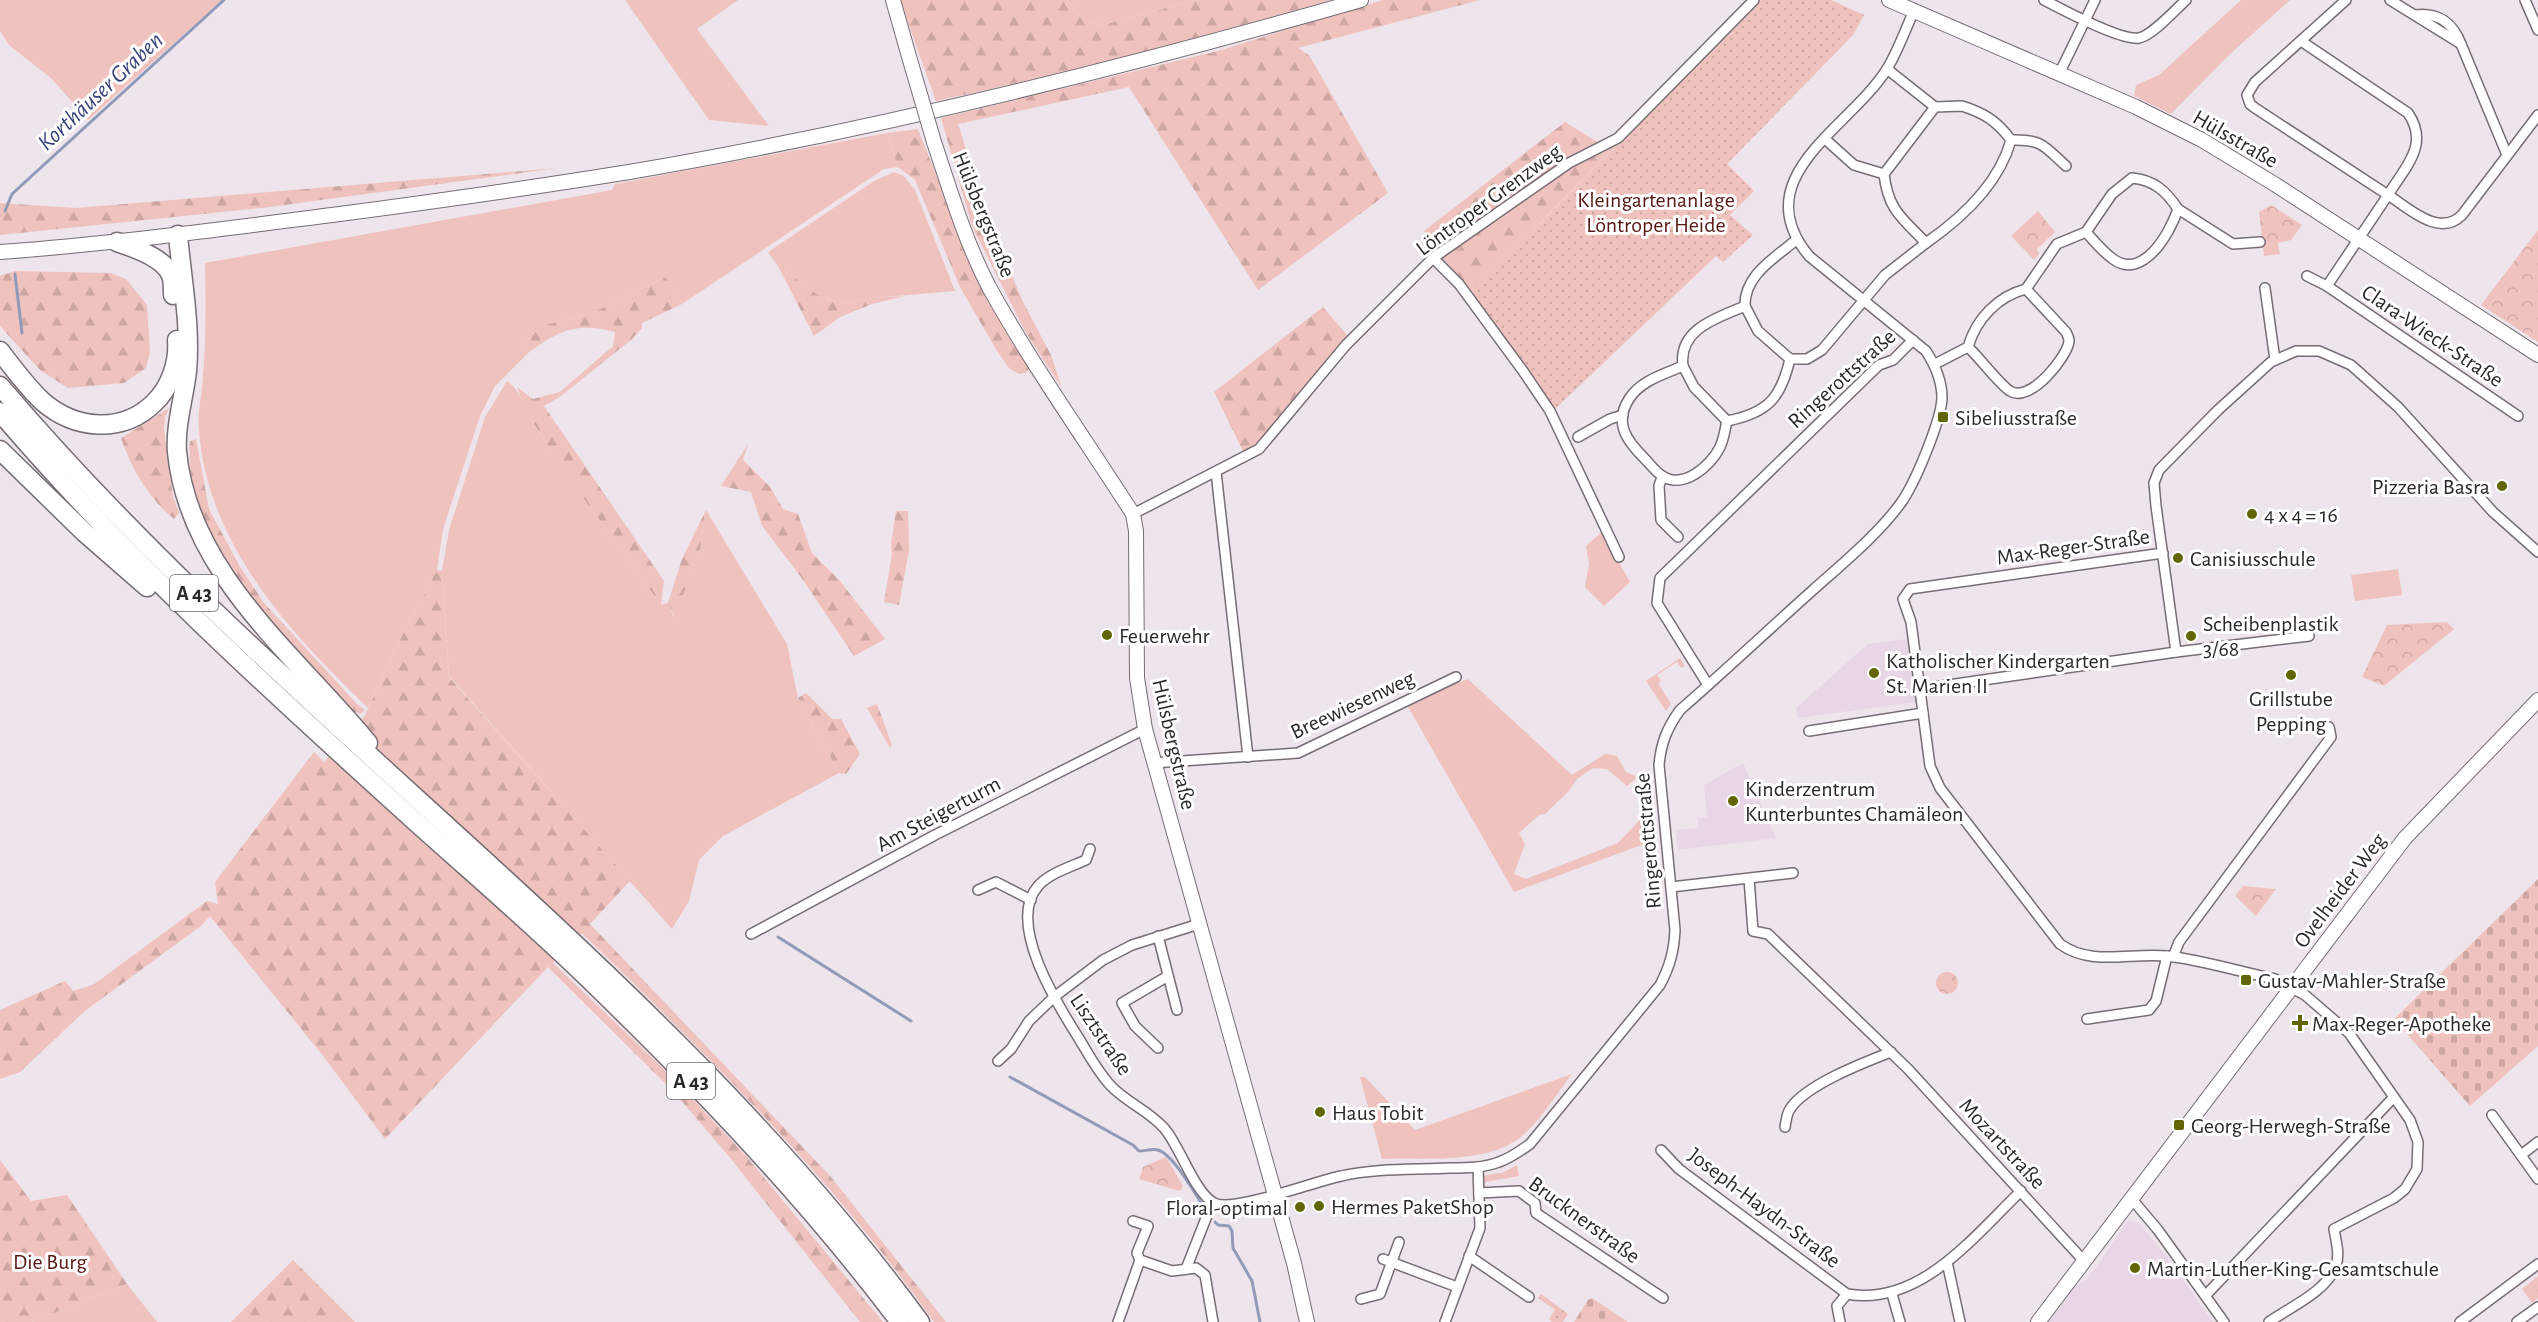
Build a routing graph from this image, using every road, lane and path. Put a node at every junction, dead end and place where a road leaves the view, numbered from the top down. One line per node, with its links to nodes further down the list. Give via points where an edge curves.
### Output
1 (893, 0): 59 (street, Hülsbergstraße, bridge, via 934,142 969,244 989,286 1040,371)
2 (1361, 0): 27 (street, via 1229,38 826,134 630,171)
3 (1754, 0): 34 (street, Löntroper Grenzweg, via 1618,138 1569,163)
4 (1889, 0): 11 (street, Hülsstraße)
5 (2044, 0): 12 (street)
6 (2095, 0): 12 (street)
7 (2186, 0): 12 (street, via 2150,33 2139,38)
8 (2346, 0): 14 (street)
9 (2390, 0): 21 (street, via 2461,44)
10 (2525, 0): 13 (street)
11 (1914, 11): 15 (street, Ringerottstraße); 16 (street, Hülsstraße)
12 (2085, 20): 16 (street)
13 (2538, 30)
14 (2301, 41): 24 (street, Clara-Wieck-Straße, via 2408,113 2413,121 2418,141 2415,153); 24 (street, via 2250,88 2250,104)
15 (1887, 69): 17 (street); 19 (street, Ringerottstraße)
16 (2059, 74): 28 (street, Hülsstraße, via 2202,140)
17 (1935, 107): 20 (street, via 1962,106 1983,112); 23 (street)
18 (2538, 115): 21 (street)
19 (1825, 139): 23 (street, via 1854,165); 29 (street, Ringerottstraße, via 1797,170 1790,189 1789,224)
20 (2011, 140): 22 (street, via 2040,142); 32 (street, via 1991,182 1952,223)
21 (2507, 155): 24 (street, via 2462,214 2447,224 2428,221)
22 (2066, 166)
23 (1884, 174): 32 (street, via 1887,196 1896,212)
24 (2388, 195): 28 (street, Clara-Wieck-Straße)
25 (2178, 209): 26 (street, via 2158,186 2132,178 2112,194); 26 (street, via 2174,222 2150,256 2137,263 2127,265 2114,260); 31 (street, via 2233,244)
26 (2085, 232): 39 (street, via 2057,244)
27 (172, 236): 30 (street); 35 (highway); 77 (highway, via 188,340 177,450 193,521 240,597 348,718)
28 (2359, 238): 37 (street, Clara-Wieck-Straße); 45 (street, Hülsstraße)
29 (1796, 240): 40 (street, Ringerottstraße, via 1809,256); 41 (street, via 1753,277 1746,291)
30 (117, 242): 33 (street); 35 (highway, via 147,253)
31 (2260, 242)
32 (1926, 243): 40 (street, via 1885,275)
33 (0, 252)
34 (1433, 258): 57 (street, Löntroper Grenzweg, via 1347,345 1259,449); 63 (street, via 1459,284 1550,411)
35 (171, 275): 44 (highway, via 178,346 173,374 162,396 144,413 121,424 99,426 71,418 43,401)
36 (2307, 276): 37 (street, Clara-Wieck-Straße)
37 (2327, 286): 53 (street, Clara-Wieck-Straße)
38 (2265, 288): 47 (street)
39 (2026, 289): 43 (street, via 2010,293 1985,314 1972,331); 43 (street, via 2069,340 2047,377 2029,392 2010,392)
40 (1864, 300): 42 (street, Ringerottstraße); 46 (street, via 1822,350 1807,359)
41 (1745, 306): 46 (street, via 1758,331); 49 (street, via 1705,324 1691,335 1684,345)
42 (1913, 340): 48 (street, Ringerottstraße); 68 (street, Ringerottstraße, via 1893,360 1879,365 1660,578 1657,603)
43 (1968, 347): 48 (street)
44 (0, 351)
45 (2538, 355)
46 (1790, 359): 54 (street, via 1782,389 1761,410)
47 (2275, 360): 61 (street, Max-Reger-Straße, via 2296,351 2319,351 2361,373 2398,407 2493,512); 62 (street, Max-Reger-Straße, via 2246,383 2159,470 2154,483)
48 (1935, 364): 68 (street, Ringerottstraße, via 1942,399 1913,484 1902,502 1847,559)
49 (1683, 366): 52 (street, via 1638,388); 54 (street, via 1694,387)
50 (0, 386): 77 (highway, A 43, via 159,560)
51 (0, 412): 65 (highway, A 43, via 99,523)
52 (1623, 415): 55 (street); 58 (street, via 1622,427 1628,442)
53 (2518, 416)
54 (1727, 421): 58 (street, via 1720,448 1705,468 1680,480)
55 (1578, 437)
56 (0, 450): 65 (highway, via 84,532 188,624)
57 (1216, 472): 59 (street, Löntroper Grenzweg); 75 (street)
58 (1662, 477): 60 (street, via 1661,520)
59 (1133, 514): 73 (street, Hülsbergstraße, via 1137,678)
60 (1678, 537)
61 (2538, 552)
62 (2163, 553): 66 (street, Max-Reger-Straße); 69 (street, Max-Reger-Straße, via 1910,589 1903,599 1911,622)
63 (1619, 557)
64 (2309, 636): 66 (street)
65 (224, 647): 126 (highway, A 43, via 592,982 794,1190)
66 (2176, 652): 69 (street)
67 (1456, 677): 75 (street, Breewiesenweg, via 1298,753)
68 (1708, 685): 81 (street, Ringerottstraße, via 1680,710 1661,742 1659,765)
69 (1921, 689): 71 (street, Max-Reger-Straße)
70 (2538, 700): 89 (street, Ovelheider Weg, via 2405,838)
71 (1923, 713): 74 (street); 87 (street, Max-Reger-Straße, via 1935,780 2060,944 2084,956)
72 (2329, 727): 87 (street, via 2331,737)
73 (1145, 729): 76 (street, Hülsbergstraße); 85 (street, Am Steigerturm)
74 (1809, 731)
75 (1248, 757): 76 (street, Breewiesenweg)
76 (1154, 763): 84 (street, Hülsbergstraße)
77 (403, 787): 127 (highway, A 43, via 606,971 727,1092 840,1219)
78 (1090, 849): 83 (street, via 1086,860 1050,876 1037,887)
79 (1793, 873): 80 (street)
80 (1749, 879): 81 (street); 94 (street, Mozartstraße, via 1754,930 1768,934)
81 (1671, 887): 102 (street, Ringerottstraße, via 1674,950 1660,985 1530,1144 1506,1159)
82 (978, 890): 83 (street, via 996,882)
83 (1031, 900): 90 (street, Lisztstraße, via 1030,938)
84 (1199, 924): 86 (street); 106 (street, Hülsbergstraße)
85 (751, 934)
86 (1158, 936): 88 (street); 90 (street, via 1102,960)
87 (2170, 956): 89 (street, Max-Reger-Straße, via 2276,980); 92 (street, via 2156,1001 2149,1010)
88 (1168, 976): 91 (street); 93 (street, via 1122,1003 1135,1026)
89 (2291, 987): 96 (street, Max-Reger-Straße, via 2349,1033); 107 (street, Ovelheider Weg)
90 (1054, 998): 95 (street, via 1029,1021); 108 (street, Lisztstraße, via 1104,1077 1162,1126)
91 (1177, 1010)
92 (2087, 1019)
93 (1158, 1048)
94 (1891, 1052): 98 (street, via 1843,1071 1805,1095 1790,1109); 104 (street, Mozartstraße)
95 (998, 1061)
96 (2393, 1098): 121 (street); 137 (street, Max-Reger-Straße, via 2410,1120 2418,1142 2417,1169 2412,1180 2394,1198 2334,1229 2338,1250 2328,1279)
97 (2492, 1115): 101 (street)
98 (1785, 1127)
99 (2538, 1142): 101 (street)
100 (1661, 1150): 119 (street, Joseph-Haydn-Straße, via 1679,1169)
101 (2521, 1155): 103 (street)
102 (1478, 1167): 105 (street); 106 (street, Ringerottstraße, via 1359,1172)
103 (2538, 1179)
104 (2021, 1191): 114 (street, Mozartstraße); 115 (street, Joseph-Haydn-Straße)
105 (1479, 1193): 111 (street, via 1480,1228); 123 (street, Brucknerstraße, via 1519,1191 1535,1203 1536,1213)
106 (1274, 1195): 108 (street, via 1224,1206); 130 (street, Hülsbergstraße)
107 (2132, 1198): 114 (street, Ovelheider Weg); 121 (street)
108 (1212, 1203): 117 (street)
109 (1133, 1221): 112 (street, via 1151,1228 1137,1253)
110 (1399, 1242): 113 (street)
111 (1469, 1256): 118 (street); 122 (street)
112 (1140, 1260): 117 (street, via 1172,1271); 128 (street)
113 (1387, 1261): 118 (street); 124 (street, via 1380,1294)
114 (2084, 1261): 135 (street, Ovelheider Weg)
115 (1947, 1262): 120 (street, Joseph-Haydn-Straße); 134 (street)
116 (2538, 1264): 138 (street)
117 (1186, 1269): 129 (street, via 1196,1268 1205,1275)
118 (1457, 1287): 131 (street)
119 (1847, 1294): 120 (street, Joseph-Haydn-Straße, via 1867,1298); 132 (street, Joseph-Haydn-Straße, via 1836,1306)
120 (1892, 1294): 133 (street)
121 (2206, 1295): 136 (street)
122 (1529, 1297)
123 (1663, 1298)
124 (1361, 1299)
125 (2538, 1307): 139 (street)
126 (900, 1322)
127 (920, 1322)
128 (1118, 1322)
129 (1213, 1322)
130 (1307, 1322)
131 (1445, 1322)
132 (1840, 1322)
133 (1900, 1322)
134 (1960, 1322)
135 (2038, 1322)
136 (2224, 1322)
137 (2269, 1322)
138 (2460, 1322)
139 (2517, 1322)

